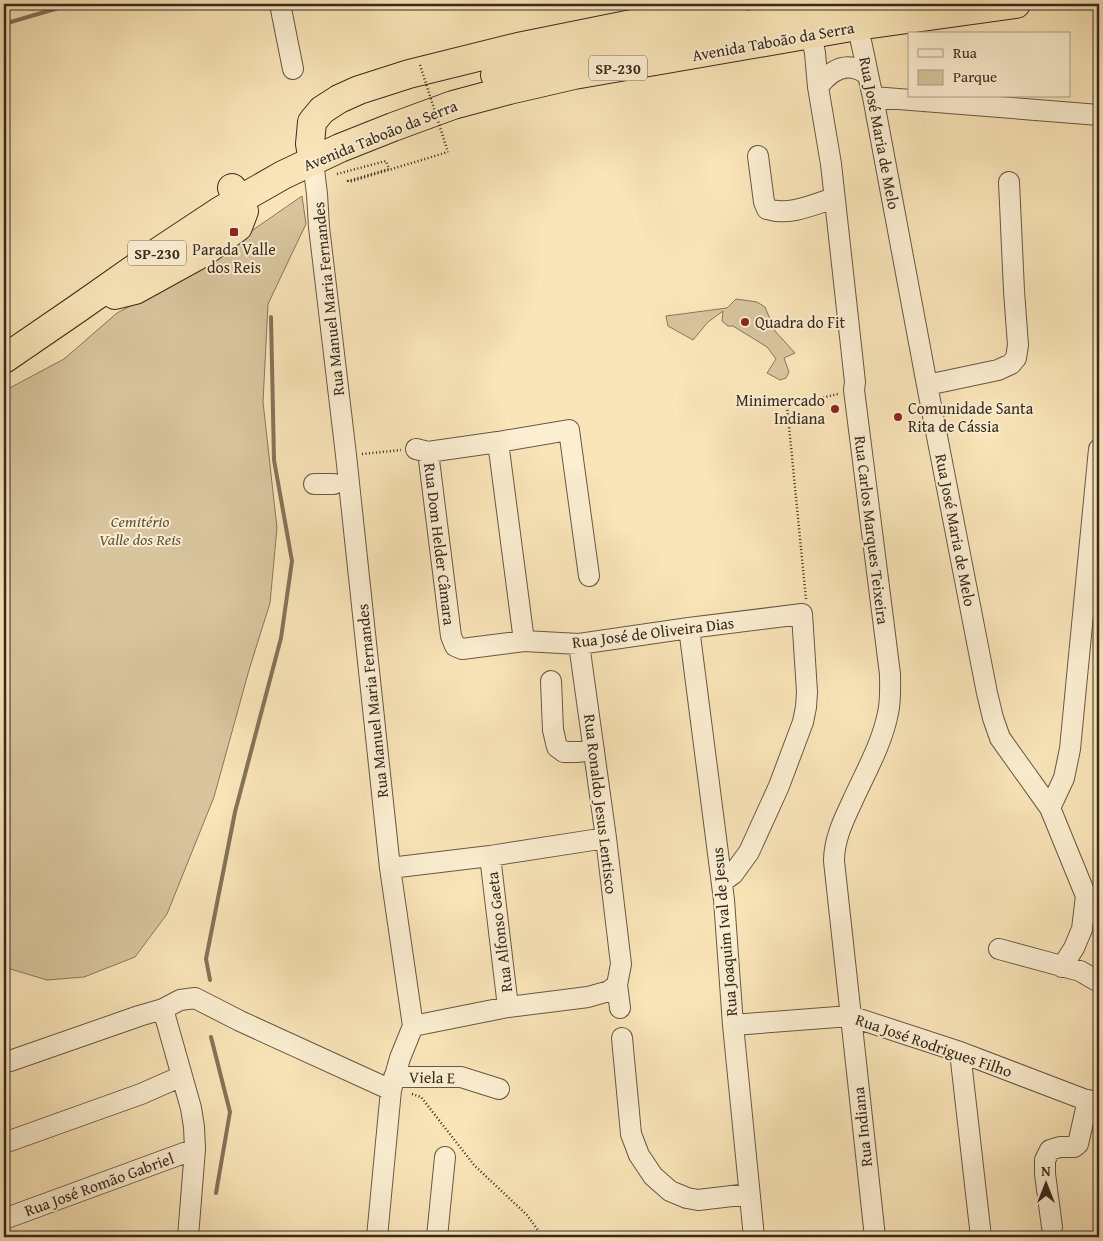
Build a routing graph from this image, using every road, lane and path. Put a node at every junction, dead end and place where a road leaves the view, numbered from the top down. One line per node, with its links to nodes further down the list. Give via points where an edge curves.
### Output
1 (280, 4): 10 (street)
2 (734, 4): 5 (street)
3 (877, 4): 6 (highway, Avenida Taboão da Serra / SP-230)
4 (1016, 4): 7 (highway, Avenida Taboão da Serra / SP-230)
5 (686, 13): 6 (highway); 18 (highway, via 518,47 409,74 338,98 312,122)
6 (770, 21): 18 (highway, Avenida Taboão da Serra / SP-230, via 536,64 443,89 400,104)
7 (857, 26): 8 (highway, Avenida Taboão da Serra / SP-230); 11 (street, Rua José Maria de Melo)
8 (811, 34): 12 (street, Rua Carlos Marques Teixeira); 18 (highway, Avenida Taboão da Serra / SP-230, via 574,75 509,90 453,105)
9 (420, 65): 20 (path, bridge, via 448,152 349,182 389,169 386,161)
10 (293, 69)
11 (868, 75): 12 (street, via 857,69 837,70); 13 (street, Rua José Maria de Melo)
12 (818, 87): 23 (street, Rua Carlos Marques Teixeira)
13 (873, 97): 14 (street); 26 (street, Rua José Maria de Melo)
14 (1099, 115)
15 (442, 127): 16 (path)
16 (434, 129)
17 (758, 156): 23 (street, via 764,202 768,209 784,212)
18 (307, 161): 19 (path); 22 (highway, Avenida Taboão da Serra / SP-230, via 283,175); 31 (street, Rua Manuel Maria Fernandes, via 317,194)
19 (341, 169)
20 (337, 174)
21 (1009, 182): 26 (street, via 1018,345 1016,358 998,370)
22 (235, 192): 24 (highway, Avenida Taboão da Serra, via 195,207); 25 (highway, Avenida Taboão da Serra / SP-230, via 220,211)
23 (834, 198): 27 (street, Rua Carlos Marques Teixeira)
24 (4, 337)
25 (4, 359)
26 (927, 385): 42 (street, Rua José Maria de Melo, via 993,718 1000,738)
27 (854, 390): 35 (path, via 786,406 807,605); 54 (street, Rua Carlos Marques Teixeira, via 890,690 882,734 839,831 834,850)
28 (498, 442): 30 (street); 34 (street, via 569,430); 38 (street)
29 (1099, 449): 42 (street, via 1070,749 1064,778)
30 (422, 450): 31 (path); 37 (street, Rua Dom Helder Câmara)
31 (351, 454): 45 (street, Rua Manuel Maria Fernandes)
32 (314, 484): 33 (street)
33 (334, 484)
34 (590, 576)
35 (802, 614): 36 (street, Rua José de Oliveira Dias); 46 (street, via 807,692 803,722 749,852 733,874)
36 (689, 628): 39 (street, Rua José de Oliveira Dias); 46 (street, Rua Joaquim Ival de Jesus)
37 (451, 636): 38 (street, Rua José de Oliveira Dias, via 455,646 462,649)
38 (524, 641): 39 (street, Rua José de Oliveira Dias)
39 (579, 644): 41 (street, Rua Ronaldo Jesus Lentisco)
40 (550, 681): 41 (street, via 557,747 564,752)
41 (594, 750): 43 (street, Rua Ronaldo Jesus Lentisco)
42 (1050, 808): 48 (street, Rua José Maria de Melo, via 1086,896 1082,929)
43 (606, 838): 44 (street); 50 (street, Rua Ronaldo Jesus Lentisco, via 620,964)
44 (490, 856): 45 (street); 51 (street, Rua Alfonso Gaeta)
45 (390, 868): 56 (street, Rua Manuel Maria Fernandes)
46 (722, 882): 55 (street, Rua Joaquim Ival de Jesus)
47 (999, 949): 48 (street)
48 (1062, 967): 49 (street, via 1080,971)
49 (1099, 982)
50 (617, 985): 51 (street, via 588,997); 52 (street, Rua Ronaldo Jesus Lentisco)
51 (508, 1008): 56 (street)
52 (620, 1008)
53 (163, 1009): 59 (street); 60 (street); 61 (street, via 180,1000 195,998)
54 (850, 1016): 55 (street, Rua José Rodrigues Filho); 58 (street, Rua José Rodrigues Filho); 75 (street, Rua Indiana)
55 (733, 1025): 67 (street, Rua Joaquim Ival de Jesus)
56 (413, 1026): 61 (street)
57 (622, 1038): 67 (street, via 631,1134 639,1155 653,1176 670,1191 687,1198 698,1200)
58 (960, 1052): 63 (street, Rua José Rodrigues Filho); 76 (street)
59 (10, 1061)
60 (182, 1076): 64 (street); 65 (street, via 192,1108)
61 (392, 1084): 62 (street, Viela E, via 461,1077); 71 (street); 73 (path, via 421,1097 474,1165 527,1215)
62 (499, 1089)
63 (1093, 1102): 69 (street, via 1078,1144 1050,1150 1045,1160)
64 (4, 1143)
65 (195, 1149): 68 (street, Rua José Romão Gabriel); 70 (street)
66 (445, 1157): 72 (street)
67 (749, 1194): 74 (street, Rua Joaquim Ival de Jesus)
68 (4, 1219)
69 (1052, 1227)
70 (184, 1236)
71 (376, 1237)
72 (437, 1237)
73 (543, 1237)
74 (754, 1237)
75 (875, 1237)
76 (981, 1237)

